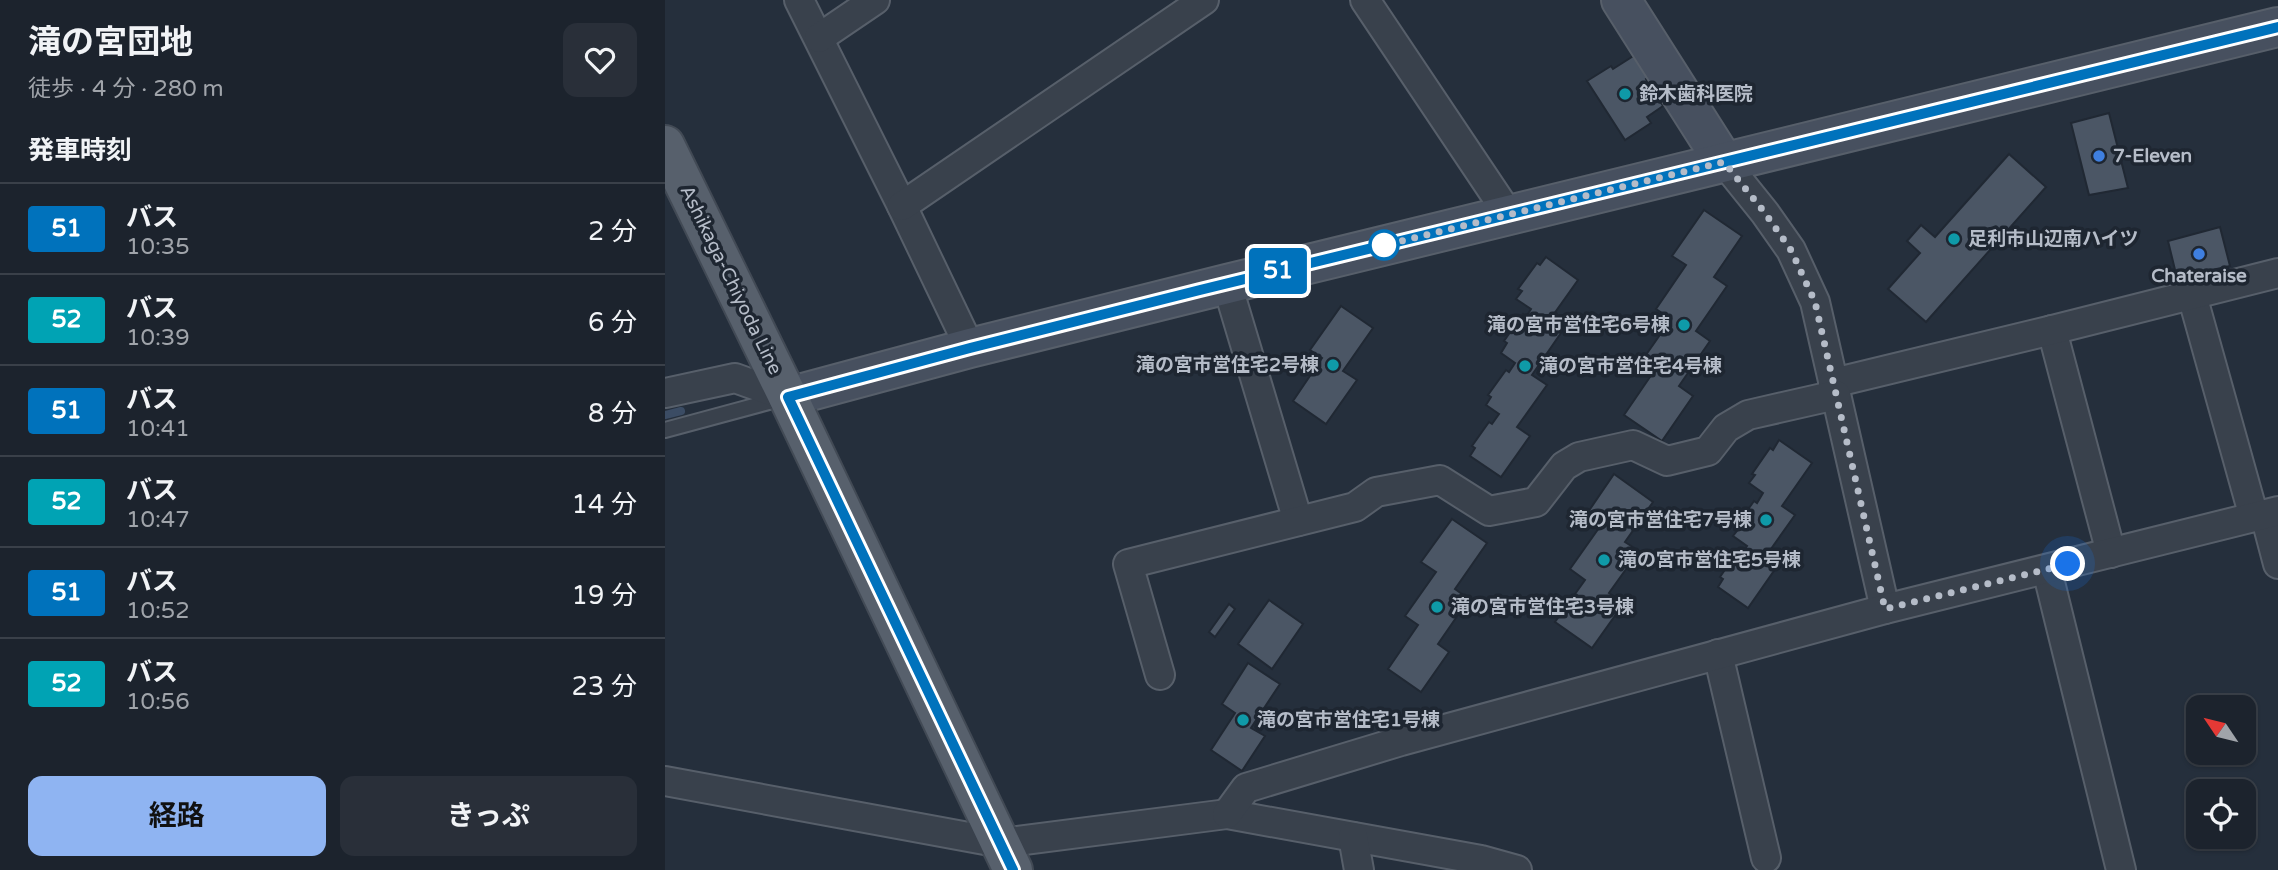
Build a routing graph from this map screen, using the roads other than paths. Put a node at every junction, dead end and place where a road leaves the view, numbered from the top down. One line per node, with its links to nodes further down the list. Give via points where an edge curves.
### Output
1 (799, 0): 7 (street)
2 (875, 0): 7 (street)
3 (1204, 0): 10 (street)
4 (1365, 0): 11 (street)
5 (1621, 0): 9 (street)
6 (2278, 27): 9 (street)
7 (819, 38): 10 (street)
8 (665, 145): 19 (main road, Ashikaga-Chiyoda Line)
9 (1724, 162): 11 (street); 17 (street, via 1791,250 1815,302)
10 (902, 206): 16 (street)
11 (1509, 215): 13 (street)
12 (2278, 273): 14 (street)
13 (1227, 284): 16 (street); 22 (street)
14 (2192, 295): 15 (street); 21 (street)
15 (2052, 330): 17 (street); 23 (street)
16 (970, 348): 19 (street)
17 (1835, 389): 22 (street, via 1748,415 1726,428 1708,451 1667,461 1633,445 1579,457 1564,466 1536,502 1489,511 1440,480 1376,492 1356,507); 26 (street)
18 (665, 393): 19 (street, via 735,378)
19 (788, 397): 20 (lane); 32 (main road, Ashikaga-Chiyoda Line)
20 (665, 430)
21 (2266, 514): 23 (street); 24 (street)
22 (1298, 521): 28 (street, via 1128,564)
23 (2111, 554): 25 (street)
24 (2278, 564)
25 (2047, 570): 26 (street); 37 (street)
26 (1885, 609): 27 (street)
27 (1718, 654): 30 (street, via 1247,788); 33 (street)
28 (1160, 675)
29 (665, 781): 32 (street)
30 (1227, 814): 31 (street); 32 (street)
31 (1353, 837): 34 (street); 35 (street)
32 (1007, 857)
33 (1766, 858)
34 (1482, 865): 36 (street)
35 (1359, 870)
36 (1517, 870)
37 (2121, 870)

